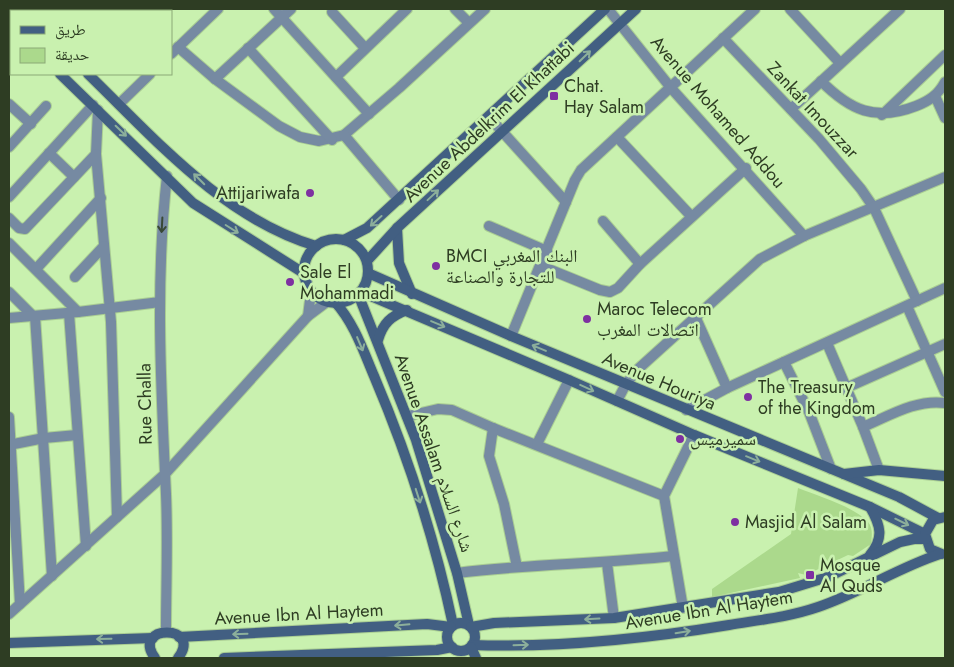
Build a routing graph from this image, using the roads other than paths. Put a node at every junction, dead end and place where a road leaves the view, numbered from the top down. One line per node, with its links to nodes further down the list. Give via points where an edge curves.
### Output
1 (218, 9): 19 (street)
2 (274, 9): 13 (street)
3 (291, 9): 13 (street)
4 (407, 9): 18 (street)
5 (455, 9): 14 (street)
6 (485, 9): 14 (street)
7 (607, 9): 15 (street, Avenue Mohamed Addou); 38 (street, Avenue Abdelkrim El Khattabi)
8 (636, 9): 15 (street, Avenue Abdelkrim El Khattabi)
9 (755, 9): 16 (street)
10 (790, 9): 21 (street)
11 (900, 9): 21 (street)
12 (332, 12): 18 (street)
13 (282, 17): 17 (street); 25 (street)
14 (469, 23): 36 (street)
15 (621, 23): 29 (street, Avenue Mohamed Addou); 41 (street, Avenue Abdelkrim El Khattabi, one-way to 15)
16 (723, 38): 29 (street); 35 (street, Zankat Imouzzar)
17 (248, 48): 26 (street); 44 (street)
18 (365, 48): 25 (street)
19 (175, 50): 26 (street)
20 (945, 55): 37 (street)
21 (840, 63): 27 (street)
22 (61, 75): 34 (street)
23 (89, 75): 32 (street)
24 (149, 75): 32 (street)
25 (336, 77): 36 (street)
26 (215, 79): 44 (street, via 289,133 310,141)
27 (821, 81): 35 (street); 37 (street, via 851,105)
28 (945, 82): 30 (street)
29 (671, 88): 43 (street); 48 (street, Avenue Mohamed Addou)
30 (935, 96): 37 (street, via 904,111); 39 (street)
31 (9, 104): 40 (street)
32 (119, 104): 66 (street, one-way to 32, via 296,240 221,199)
33 (46, 106): 40 (street)
34 (95, 107): 46 (street); 47 (street); 49 (street, one-way to 49)
35 (791, 109): 56 (street, Zankat Imouzzar, via 843,166)
36 (369, 114): 42 (street)
37 (882, 115)
38 (489, 117): 41 (street); 54 (street, Avenue Abdelkrim El Khattabi)
39 (945, 118)
40 (31, 124): 45 (street)
41 (503, 131): 55 (street); 61 (street, Avenue Abdelkrim El Khattabi, one-way to 41)
42 (344, 135): 44 (street); 54 (street)
43 (617, 137): 55 (street, via 581,170); 57 (street)
44 (332, 140)
45 (9, 147)
46 (49, 153): 50 (street); 52 (street)
47 (96, 154): 50 (street); 53 (street)
48 (746, 168): 57 (street); 62 (street, Avenue Mohamed Addou)
49 (167, 176): 74 (street, one-way to 74, via 200,208); 79 (street, Rue Challa, one-way to 79)
50 (74, 177): 58 (street, via 25,229)
51 (945, 177): 56 (street)
52 (9, 197)
53 (101, 198): 65 (street); 71 (street)
54 (399, 200): 63 (street, Avenue Abdelkrim El Khattabi, one-way to 63, via 367,228)
55 (566, 202): 67 (street)
56 (874, 208): 62 (street); 81 (street, Zankat Imouzzar)
57 (691, 216): 69 (street)
58 (9, 218)
59 (602, 221): 69 (street)
60 (489, 226): 67 (street)
61 (397, 228): 68 (street, Avenue Abdelkrim El Khattabi); 78 (street, via 399,263)
62 (804, 236): 87 (street, via 760,259)
63 (344, 240): 66 (street, via 329,239); 68 (street, via 362,251)
64 (9, 243): 71 (street)
65 (104, 246): 73 (street); 82 (street)
66 (316, 246): 74 (street, via 307,259)
67 (547, 251): 70 (street)
68 (367, 261): 72 (street)
69 (640, 264): 70 (street, via 618,288 610,292)
70 (541, 266): 89 (street)
71 (36, 269): 84 (street)
72 (368, 273): 77 (street); 78 (street, Avenue Houriya)
73 (75, 277)
74 (306, 278): 80 (street, via 316,295); 86 (street, via 310,300)
75 (945, 288): 81 (street)
76 (9, 292): 85 (street)
77 (359, 293): 80 (street, via 351,299); 83 (street, Avenue Houriya); 90 (street, Avenue Assalam شارع السلام)
78 (412, 294): 89 (street, Avenue Houriya)
79 (160, 302): 82 (street); 114 (street, Rue Challa)
80 (332, 302): 86 (street); 134 (street, Avenue Assalam شارع السلام, one-way to 134, via 353,328 412,476 431,536)
81 (912, 304): 91 (street); 93 (street, Zankat Imouzzar)
82 (110, 306): 84 (street); 119 (street)
83 (407, 310): 90 (street, via 391,317); 95 (street, Avenue Houriya, one-way to 95)
84 (73, 312): 85 (street); 107 (street)
85 (34, 316): 88 (street); 109 (street)
86 (308, 316): 114 (street)
87 (695, 316): 96 (street); 97 (street)
88 (9, 318)
89 (511, 336): 96 (street, Avenue Houriya, one-way to 89)
90 (378, 340): 103 (street, Avenue Assalam شارع السلام)
91 (826, 344): 94 (street); 98 (street)
92 (945, 344): 93 (street)
93 (928, 352): 98 (street); 99 (street, Zankat Imouzzar)
94 (784, 362): 97 (street); 112 (street, via 809,412)
95 (569, 380): 100 (street, Avenue Houriya, one-way to 100); 110 (street)
96 (626, 384): 100 (street); 102 (street, Avenue Houriya)
97 (727, 388): 102 (street)
98 (846, 388): 105 (street)
99 (945, 392)
100 (618, 402): 108 (street, Avenue Houriya)
101 (945, 403): 105 (street, via 913,406)
102 (686, 410): 112 (street, Avenue Houriya)
103 (408, 416): 106 (street, via 445,408); 128 (street, Avenue Assalam شارع السلام)
104 (9, 417): 111 (street)
105 (863, 427): 113 (street)
106 (493, 428): 110 (street); 127 (street, via 489,456 504,504)
107 (77, 435): 109 (street); 122 (street)
108 (694, 435): 117 (street); 118 (street, Avenue Houriya, one-way to 118)
109 (44, 438): 111 (street); 129 (street)
110 (537, 444): 117 (street)
111 (10, 445): 130 (street)
112 (831, 469): 115 (street, Avenue Houriya)
113 (879, 470): 115 (street); 116 (street)
114 (165, 474): 119 (street); 136 (street, Rue Challa)
115 (842, 474): 120 (street, Avenue Houriya)
116 (945, 476)
117 (664, 496): 124 (street)
118 (870, 507): 121 (street, Avenue Houriya, one-way to 121); 125 (street, via 881,535)
119 (117, 517): 122 (street)
120 (942, 517): 121 (street, via 929,524)
121 (925, 536): 123 (street, via 930,549); 125 (street, Avenue Ibn Al Haytem, via 900,542)
122 (86, 546): 129 (street)
123 (944, 555): 140 (street, Avenue Ibn Al Haytem, one-way to 123, via 612,642 788,615 820,607 914,562)
124 (673, 556): 126 (street); 131 (street)
125 (867, 558): 131 (street, Avenue Ibn Al Haytem, via 794,589)
126 (607, 563): 127 (street); 133 (street)
127 (517, 566): 128 (street)
128 (457, 573): 135 (street, Avenue Assalam شارع السلام)
129 (52, 576): 130 (street)
130 (20, 604): 132 (street)
131 (683, 608): 133 (street, Avenue Ibn Al Haytem)
132 (9, 614)
133 (614, 618): 135 (street, Avenue Ibn Al Haytem, one-way to 135)
134 (452, 626): 135 (street, via 461,623); 137 (street, Avenue Ibn Al Haytem, one-way to 137, via 427,624); 141 (street, via 447,638)
135 (470, 626): 140 (street, via 475,639)
136 (166, 631): 137 (street); 138 (street)
137 (179, 637): 143 (street, via 183,649)
138 (153, 638): 139 (street, one-way to 139); 142 (street, via 150,647)
139 (9, 643)
140 (472, 646): 141 (street); 145 (street)
141 (455, 652): 144 (street, via 432,650)
142 (155, 658)
143 (178, 658)
144 (224, 658)
145 (476, 658)

